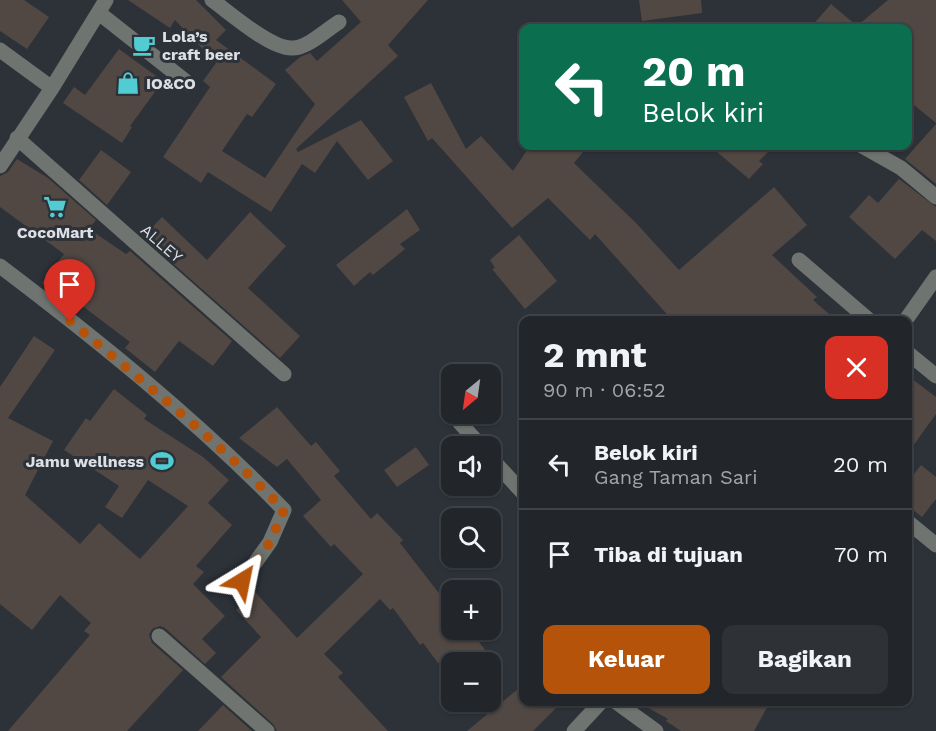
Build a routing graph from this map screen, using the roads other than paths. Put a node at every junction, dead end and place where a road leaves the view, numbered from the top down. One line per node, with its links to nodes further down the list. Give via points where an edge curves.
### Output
1 (212, 0): 3 (street, via 284,47 304,45)
2 (102, 7): 5 (street); 6 (street)
3 (339, 22)
4 (0, 50): 6 (street)
5 (189, 84)
6 (52, 88): 7 (street)
7 (17, 138): 9 (street); 17 (street, ALLEY)
8 (869, 150): 10 (street, via 901,168)
9 (0, 166)
10 (936, 197)
11 (799, 260): 14 (street)
12 (0, 266): 25 (street, via 195,425 284,510 270,542)
13 (936, 277): 15 (street)
14 (864, 316)
15 (909, 316)
16 (912, 356): 18 (street)
17 (284, 374)
18 (936, 375)
19 (461, 424): 20 (street)
20 (472, 436)
21 (501, 469): 22 (street)
22 (519, 489)
23 (912, 525): 24 (street)
24 (936, 545)
25 (242, 581)
26 (159, 636): 29 (street)
27 (597, 706): 30 (street)
28 (622, 706): 31 (street)
29 (267, 731)
30 (574, 731)
31 (656, 731)

